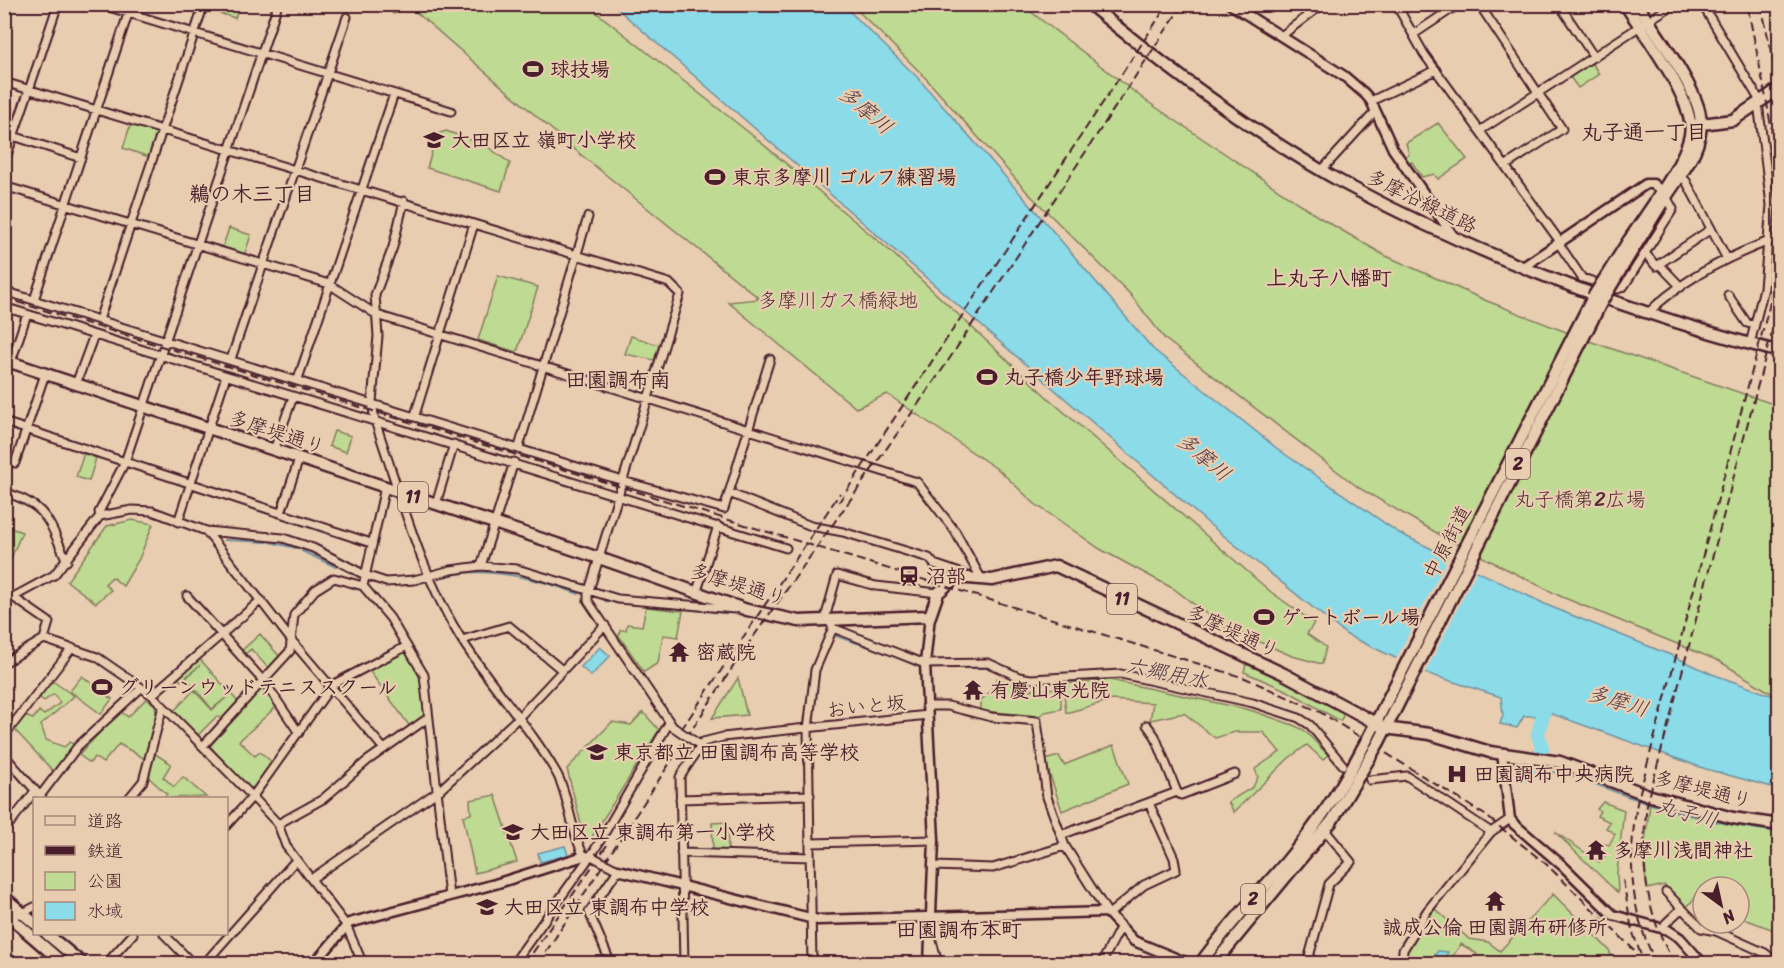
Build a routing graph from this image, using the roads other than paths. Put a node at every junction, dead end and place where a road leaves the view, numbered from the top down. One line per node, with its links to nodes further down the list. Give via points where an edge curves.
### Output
1 (58, 4): 28 (street)
2 (99, 4): 16 (street)
3 (204, 4): 19 (street)
4 (278, 4): 22 (street)
5 (1089, 4): 46 (main road, 多摩沿線道路, via 1204,93)
6 (1230, 4): 21 (street)
7 (1323, 4): 21 (street)
8 (1396, 4): 20 (street)
9 (1458, 4): 20 (street)
10 (1479, 4): 30 (street)
11 (1559, 4): 23 (street)
12 (1625, 4): 18 (main road)
13 (1637, 4): 18 (main road)
14 (1674, 4): 18 (street)
15 (1702, 4): 32 (street)
16 (128, 14): 19 (street); 33 (street)
17 (347, 17): 25 (street)
18 (1644, 25): 23 (street); 36 (main road, via 1690,88 1700,113)
19 (195, 33): 22 (street); 37 (street)
20 (1414, 34): 24 (street)
21 (1281, 36): 31 (street, via 1344,76)
22 (262, 53): 25 (street); 41 (street)
23 (1594, 57): 30 (street)
24 (1436, 70): 31 (street); 38 (street)
25 (327, 74): 29 (street); 45 (street)
26 (4, 82): 28 (street)
27 (1779, 88): 32 (main road)
28 (30, 90): 33 (street); 40 (street)
29 (394, 94): 34 (street); 49 (street)
30 (1538, 94): 38 (street); 44 (street, via 1562,129)
31 (1371, 101): 35 (street)
32 (1759, 102): 36 (main road, via 1732,120); 59 (street, via 1769,170)
33 (96, 110): 37 (street); 42 (street)
34 (451, 111)
35 (1375, 112): 46 (street); 57 (street, via 1393,150)
36 (1696, 125): 47 (main road, 中原街道 / 2, via 1695,150); 50 (main road, 中原街道 / 2)
37 (162, 129): 41 (street); 55 (street)
38 (1481, 130): 44 (street)
39 (4, 133): 40 (street)
40 (14, 136): 42 (street); 43 (street)
41 (229, 149): 45 (street); 61 (street)
42 (81, 158): 52 (street)
43 (4, 164)
44 (1505, 166): 60 (street)
45 (296, 169): 49 (street); 66 (street)
46 (1322, 170): 57 (main road, 多摩沿線道路)
47 (1680, 176): 50 (main road, 中原街道 / 2); 56 (street)
48 (4, 186): 52 (street)
49 (363, 189): 51 (street); 68 (street)
50 (1664, 193): 60 (street, via 1653,184 1646,184); 62 (main road, 中原街道 / 2); 62 (street, via 1673,209)
51 (404, 201): 54 (street); 77 (street, via 393,247 375,295)
52 (65, 206): 55 (street); 73 (street)
53 (588, 217): 63 (street)
54 (474, 224): 63 (street); 80 (street)
55 (131, 225): 61 (street); 78 (street)
56 (1712, 229): 64 (street); 65 (street)
57 (1454, 237): 67 (main road, 多摩沿線道路)
58 (1779, 237): 59 (street)
59 (1769, 241): 64 (street); 79 (street, via 1764,288)
60 (1560, 244): 67 (street); 70 (street)
61 (197, 246): 66 (street); 82 (street)
62 (1636, 248): 65 (street, via 1656,266); 70 (main road, 中原街道 / 2, bridge); 70 (street, via 1624,286)
63 (577, 255): 89 (street); 95 (street, via 667,282 680,294)
64 (1727, 259): 69 (street)
65 (1659, 264): 69 (street)
66 (264, 266): 68 (street); 86 (street)
67 (1523, 267): 70 (main road, 多摩沿線道路)
68 (330, 284): 77 (street); 92 (street)
69 (1682, 287): 75 (street)
70 (1589, 290): 75 (main road, 多摩沿線道路); 165 (main road, 中原街道 / 2, via 1591,311)
71 (4, 291): 73 (street)
72 (1728, 295): 79 (street, via 1747,323)
73 (34, 300): 78 (street)
74 (4, 308): 76 (street)
75 (1647, 314): 83 (main road, 多摩沿線道路)
76 (27, 315): 81 (street); 88 (street)
77 (377, 315): 80 (street); 96 (street)
78 (99, 320): 82 (street)
79 (1754, 325): 83 (street)
80 (441, 333): 89 (street); 98 (street)
81 (94, 335): 85 (street); 93 (street)
82 (165, 340): 85 (street); 86 (street)
83 (1750, 344): 84 (main road, 多摩沿線道路)
84 (1779, 352)
85 (161, 355): 91 (street); 97 (street)
86 (231, 359): 92 (street)
87 (770, 359): 103 (street)
88 (8, 361): 90 (main road, 多摩堤通り / 11)
89 (544, 366): 95 (street); 105 (street)
90 (45, 374): 93 (main road, 多摩堤通り / 11); 101 (street)
91 (226, 376): 94 (street); 102 (street)
92 (298, 379): 96 (street)
93 (76, 384): 97 (main road, 多摩堤通り / 11)
94 (292, 397): 99 (street); 106 (street)
95 (648, 398): 103 (street); 111 (street)
96 (372, 402): 98 (street); 99 (street)
97 (143, 407): 102 (main road, 多摩堤通り / 11); 108 (street)
98 (415, 415): 105 (street)
99 (375, 421): 104 (street); 115 (street)
100 (4, 422): 101 (street)
101 (25, 429): 108 (street); 110 (street)
102 (209, 429): 106 (main road, 多摩堤通り / 11); 112 (street)
103 (748, 429): 116 (street); 133 (street, via 917,482 955,531)
104 (454, 444): 109 (street); 118 (street)
105 (519, 447): 111 (street)
106 (274, 450): 107 (main road, 多摩堤通り / 11)
107 (299, 459): 113 (main road, 多摩堤通り / 11); 119 (street)
108 (125, 462): 112 (street); 120 (street)
109 (514, 462): 117 (street); 122 (street)
110 (15, 463)
111 (623, 481): 116 (street, via 724,509); 117 (street)
112 (191, 484): 119 (street); 121 (street)
113 (385, 487): 115 (main road, 多摩堤通り / 11); 125 (street)
114 (4, 492): 128 (street, via 44,511)
115 (400, 493): 118 (main road, 多摩堤通り / 11); 131 (street)
116 (729, 493): 132 (street, via 812,526 929,558)
117 (619, 494): 123 (street); 127 (street)
118 (436, 504): 122 (main road, 多摩堤通り / 11)
119 (281, 513): 125 (street)
120 (100, 516): 121 (street, via 152,511); 128 (street)
121 (178, 522): 124 (street)
122 (494, 524): 127 (main road, 多摩堤通り / 11); 129 (street)
123 (718, 526): 126 (street); 136 (street)
124 (206, 531): 130 (street, via 283,538 313,548); 140 (street)
125 (371, 543): 130 (street)
126 (786, 548)
127 (599, 558): 135 (street); 136 (main road, 多摩堤通り / 11)
128 (67, 561): 139 (street, via 54,575)
129 (481, 566): 131 (street); 135 (street, via 517,569)
130 (365, 575): 131 (street, via 386,582); 134 (street)
131 (430, 576): 148 (street)
132 (966, 578): 133 (main road, 多摩堤通り / 11); 137 (main road, via 952,579)
133 (982, 580): 165 (main road, 多摩堤通り / 11, via 1056,566 1284,674)
134 (363, 586): 149 (street, via 334,578 315,591 294,615); 150 (street)
135 (590, 589): 142 (street, via 618,599); 145 (street, via 588,601)
136 (697, 591): 142 (main road, 多摩堤通り / 11)
137 (938, 592): 143 (main road); 144 (street, via 876,586 837,576 826,615)
138 (187, 596): 146 (street)
139 (14, 597): 141 (street); 147 (street, via 49,622)
140 (261, 600): 146 (street); 149 (street)
141 (4, 602)
142 (747, 610): 144 (main road, 多摩堤通り / 11)
143 (930, 616): 144 (main road, 多摩堤通り / 11); 153 (street)
144 (830, 624): 153 (street); 166 (street, via 815,670)
145 (605, 625): 154 (street); 163 (street)
146 (220, 635): 155 (street); 158 (street)
147 (44, 639): 151 (street); 152 (street)
148 (462, 639): 154 (street, via 509,626); 161 (street)
149 (292, 641): 155 (street, via 290,651); 156 (street)
150 (407, 646): 156 (street); 162 (street, via 424,675)
151 (72, 648): 157 (street, via 97,657); 168 (street)
152 (4, 663)
153 (925, 664): 160 (street); 175 (street, via 988,663 1031,679 1120,674 1253,703 1299,717)
154 (562, 670): 161 (street)
155 (263, 680): 167 (street); 170 (street)
156 (332, 685): 167 (street); 171 (street)
157 (141, 688): 158 (street); 180 (street, via 78,746)
158 (152, 695): 159 (street)
159 (163, 706): 170 (street); 183 (street, via 143,781)
160 (928, 711): 166 (street, おいと坂); 194 (street, おいと坂, via 948,705 991,717 1037,721 1047,796); 195 (street)
161 (519, 717): 178 (street); 199 (street, via 558,776 573,835)
162 (428, 718): 171 (street); 178 (street)
163 (671, 725): 169 (street, bridge); 199 (street)
164 (1148, 725): 179 (street)
165 (1380, 726): 172 (main road, 中原街道 / 2, bridge); 173 (main road, 多摩堤通り / 11)
166 (808, 729): 169 (street, おいと坂, via 723,737); 181 (street)
167 (299, 733): 182 (street)
168 (4, 736)
169 (699, 744): 184 (street, via 680,777)
170 (203, 746): 182 (street)
171 (384, 750): 189 (street, via 323,799)
172 (1367, 752): 191 (main road, 中原街道 / 2, via 1349,795); 239 (main road, 中原街道 / 2, via 1306,838)
173 (1502, 753): 187 (street); 190 (main road, 多摩堤通り / 11, via 1560,762 1651,796 1733,818)
174 (4, 755): 180 (street)
175 (1342, 765)
176 (1235, 774): 179 (street, via 1180,795)
177 (1370, 780): 193 (street, via 1407,776)
178 (437, 792): 204 (street); 207 (street)
179 (1177, 792): 186 (street)
180 (39, 795)
181 (810, 795): 184 (street); 196 (street)
182 (253, 796): 188 (street); 189 (street)
183 (130, 797)
184 (680, 799): 198 (street)
185 (33, 801): 192 (street)
186 (1149, 803): 194 (street); 212 (street, via 1176,870 1144,885)
187 (1510, 819): 193 (street); 219 (street, via 1613,915)
188 (228, 824)
189 (278, 824): 201 (street, via 286,846)
190 (1779, 825)
191 (1325, 830): 240 (main road, 中原街道 / 2); 241 (street, via 1351,862 1329,884)
192 (4, 831)
193 (1491, 832): 242 (street, via 1409,938)
194 (1061, 835): 197 (street)
195 (934, 840): 196 (street); 202 (street)
196 (810, 843): 200 (street)
197 (1065, 846): 202 (street, via 993,868); 212 (street)
198 (681, 853): 200 (street); 205 (street)
199 (589, 856): 203 (street, bridge); 207 (street); 231 (street)
200 (810, 857): 215 (street)
201 (297, 860): 204 (street); 228 (street)
202 (934, 866): 214 (street)
203 (616, 869): 205 (street); 232 (street, via 589,912)
204 (311, 879): 217 (street)
205 (681, 886): 215 (street); 233 (street)
206 (1666, 892): 210 (street)
207 (449, 896): 217 (street)
208 (4, 897): 211 (main road)
209 (33, 908): 211 (street)
210 (1682, 908): 219 (street); 244 (street, via 1701,928 1765,953)
211 (23, 913): 213 (street); 216 (main road)
212 (1108, 913): 214 (street); 218 (street)
213 (6, 915): 224 (main road)
214 (931, 915): 215 (street); 223 (street)
215 (812, 920): 234 (street)
216 (33, 922)
217 (346, 925): 229 (street); 230 (street)
218 (1120, 928): 237 (street); 238 (street, via 1145,947)
219 (1664, 928): 243 (street, via 1680,938)
220 (49, 935): 225 (main road)
221 (131, 935): 226 (street)
222 (166, 935): 227 (street)
223 (930, 935): 235 (street); 236 (street)
224 (64, 963)
225 (83, 963)
226 (106, 963)
227 (193, 963)
228 (204, 963)
229 (314, 963)
230 (363, 963)
231 (513, 963)
232 (611, 963)
233 (684, 963)
234 (812, 963)
235 (929, 963)
236 (938, 963)
237 (1101, 963)
238 (1190, 963)
239 (1200, 963)
240 (1214, 963)
241 (1307, 963)
242 (1402, 963)
243 (1703, 963)
244 (1778, 963)

